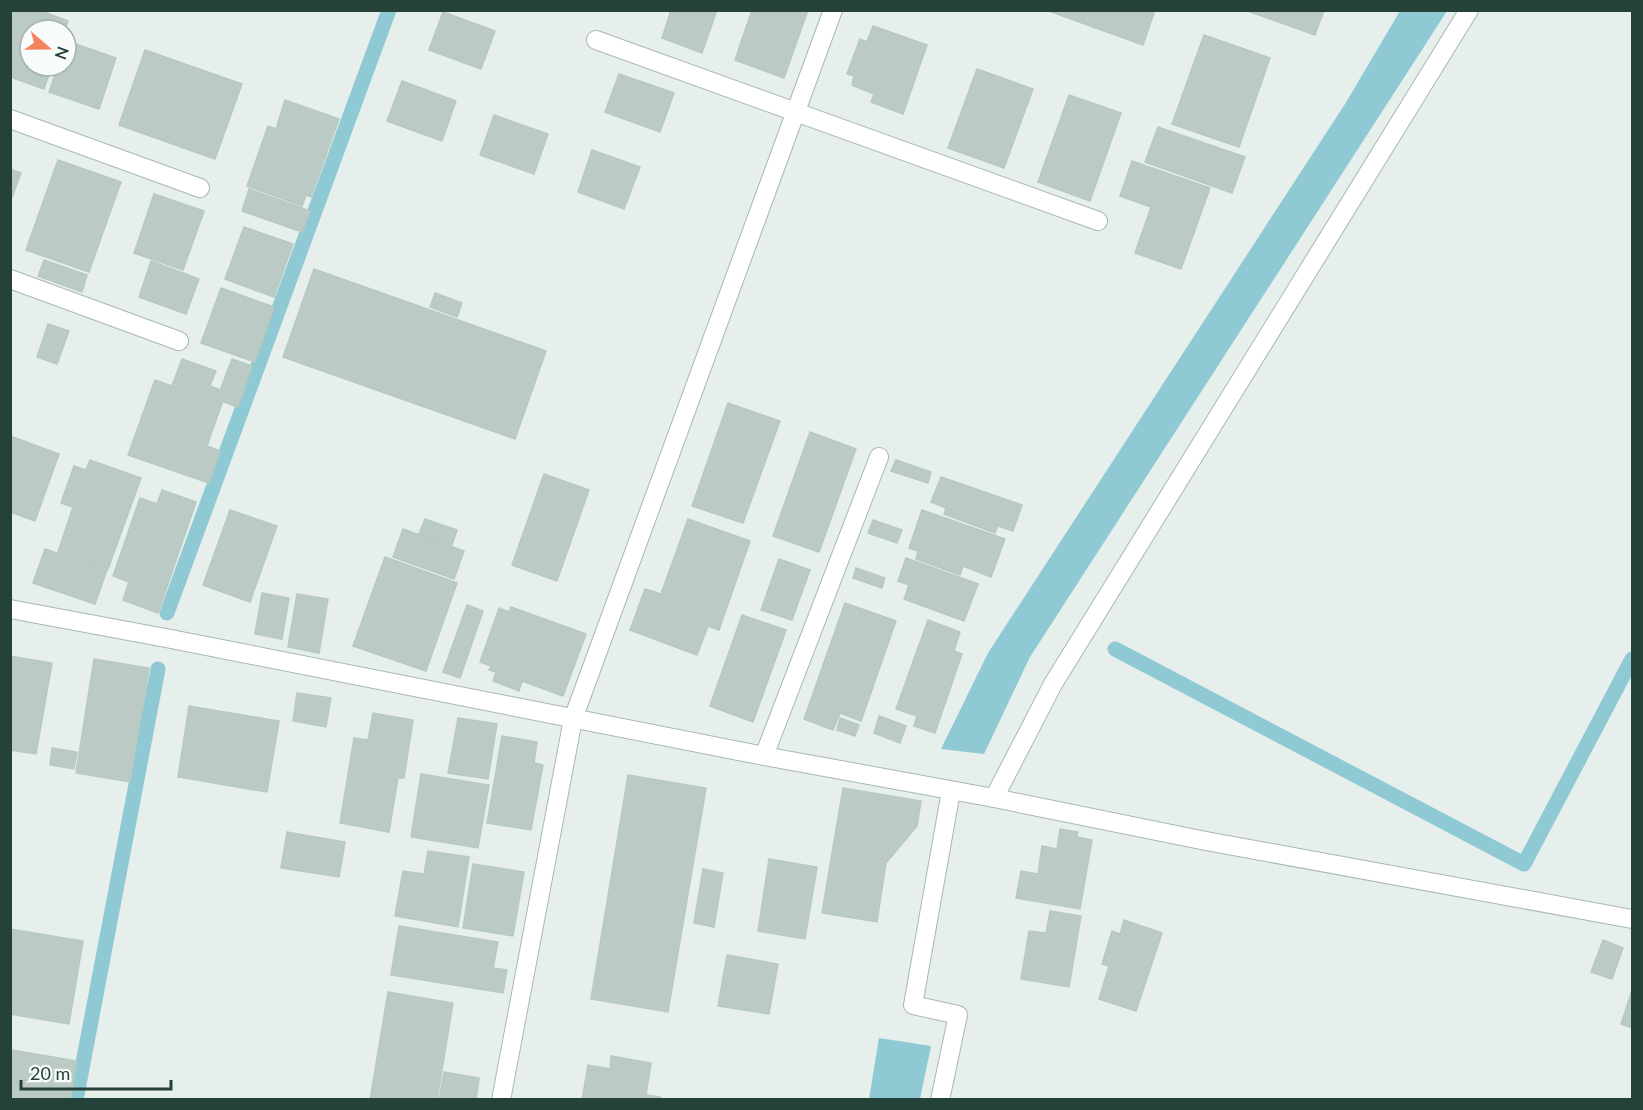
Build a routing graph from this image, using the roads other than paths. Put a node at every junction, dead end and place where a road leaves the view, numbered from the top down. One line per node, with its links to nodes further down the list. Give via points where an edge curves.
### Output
1 (833, 10): 4 (street)
2 (1469, 10): 15 (street, via 1053,684)
3 (596, 40): 4 (street)
4 (795, 112): 7 (street); 12 (street)
5 (10, 119): 6 (street)
6 (200, 188)
7 (1098, 221)
8 (10, 279): 9 (street)
9 (179, 341)
10 (879, 457): 13 (street)
11 (10, 609): 12 (street)
12 (573, 719): 13 (street); 17 (street)
13 (764, 756): 14 (street)
14 (951, 790): 15 (street); 18 (street, via 913,1005 958,1015)
15 (994, 798): 16 (street)
16 (1632, 919)
17 (501, 1100)
18 (940, 1100)

